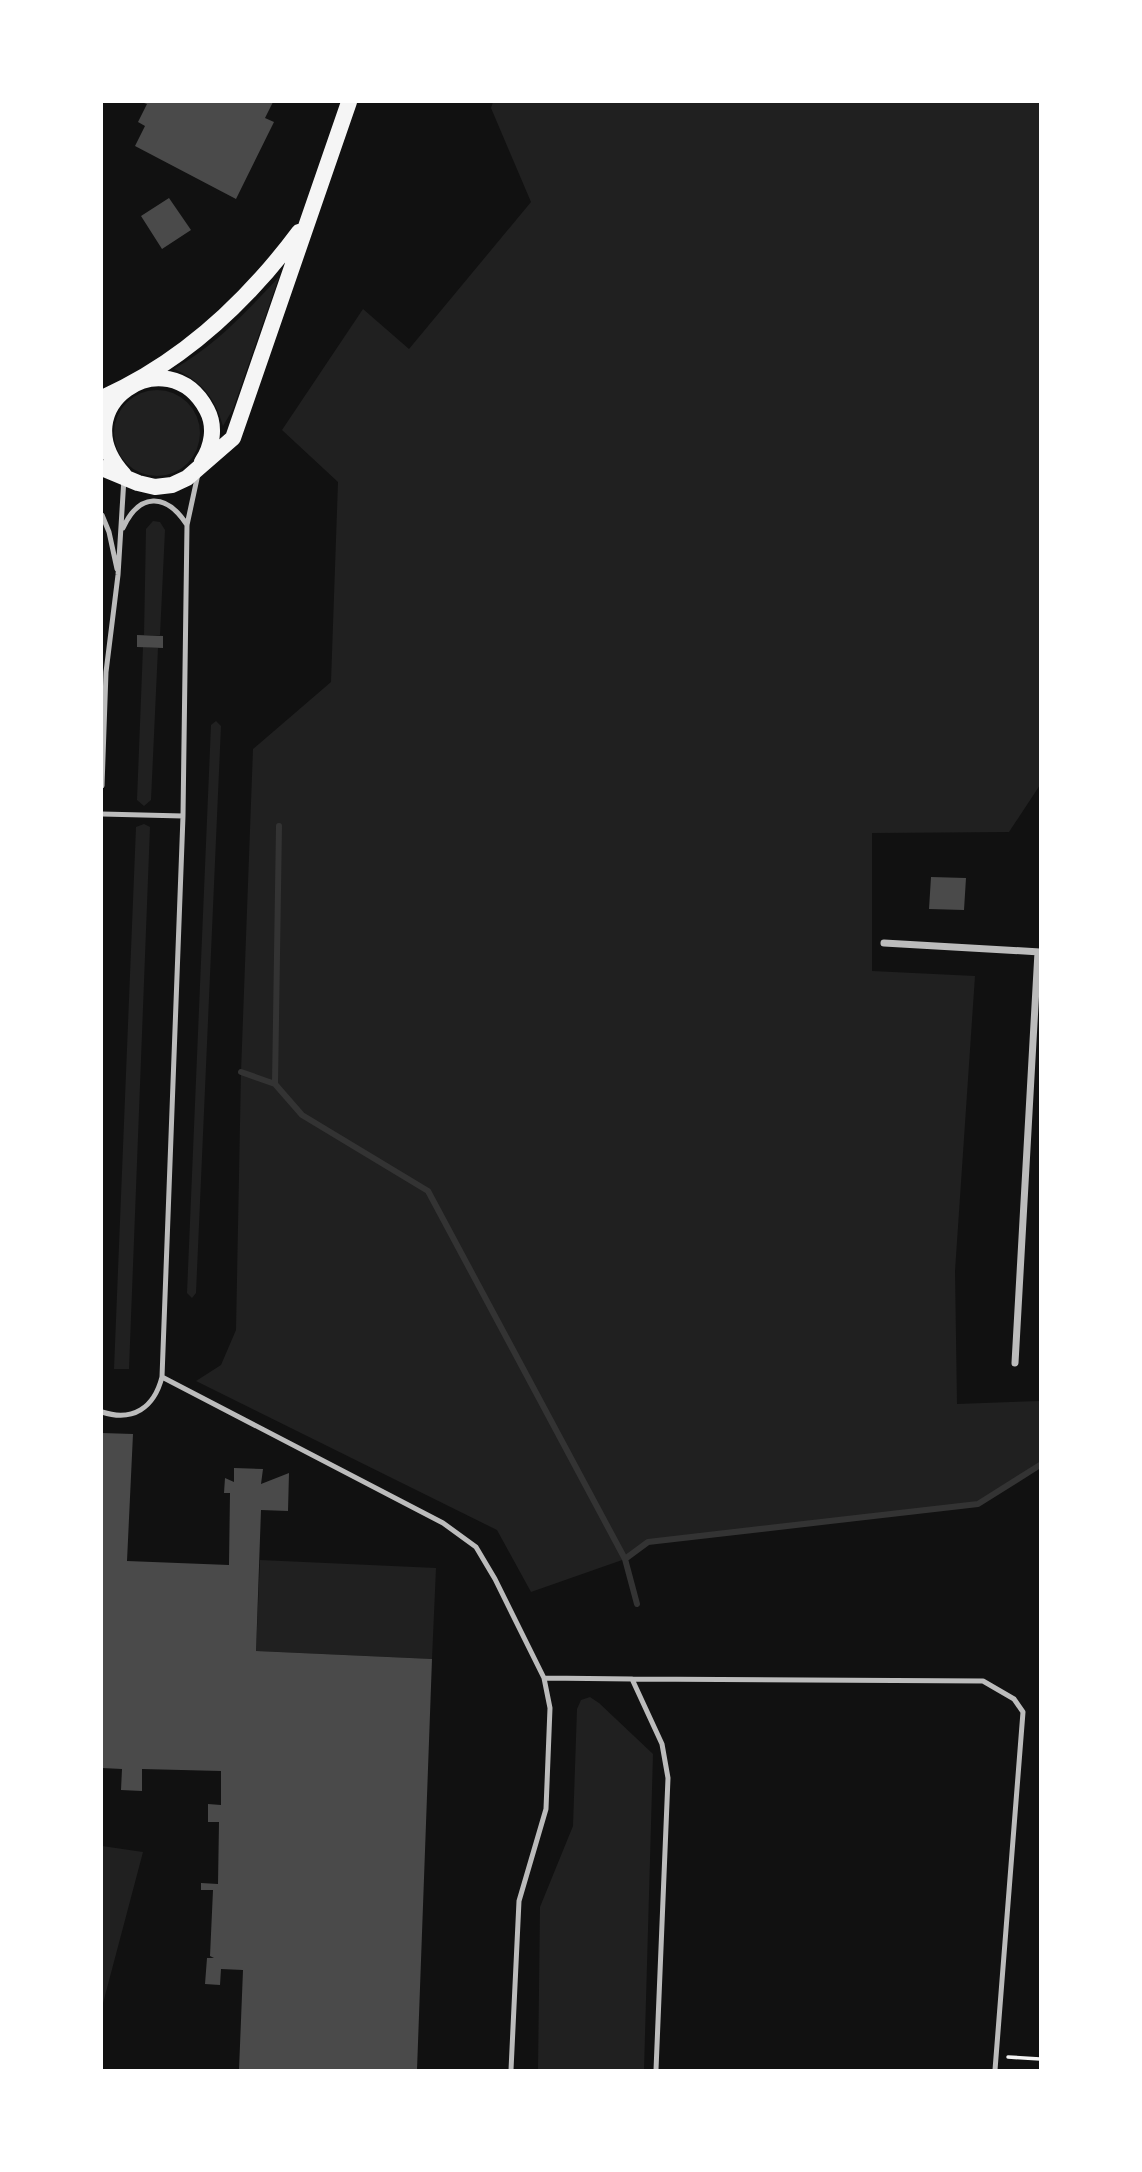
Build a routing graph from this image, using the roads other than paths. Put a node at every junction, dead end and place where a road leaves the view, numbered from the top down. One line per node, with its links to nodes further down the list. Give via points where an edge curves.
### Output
1 (349, 102): 2 (main road)
2 (307, 221): 3 (main road, via 225,317); 5 (main road, via 239,428 223,449)
3 (132, 384): 4 (main road); 5 (main road, via 169,379 200,398 212,433 209,451); 7 (main road, via 113,403 103,428 108,454)
4 (102, 398)
5 (199, 467): 7 (main road, via 172,485 155,487); 9 (lane)
6 (102, 468): 7 (main road)
7 (124, 475): 10 (lane)
8 (102, 515): 11 (lane)
9 (187, 525): 10 (lane, via 178,511 165,503 148,502 134,508); 16 (lane)
10 (121, 531): 11 (lane)
11 (118, 575): 12 (lane)
12 (104, 671): 13 (lane)
13 (104, 692): 14 (lane)
14 (102, 786)
15 (102, 814): 16 (lane)
16 (183, 816): 20 (lane)
17 (884, 943): 18 (street)
18 (1039, 952): 19 (street)
19 (1015, 1363)
20 (162, 1377): 21 (lane, via 158,1394 147,1407 117,1417); 22 (lane, via 443,1522 476,1547)
21 (102, 1412)
22 (544, 1678): 23 (lane); 24 (lane, via 550,1708 546,1809 520,1901)
23 (632, 1679): 25 (lane, via 662,1744 668,1778); 26 (lane, via 983,1681 1014,1699 1023,1712)
24 (511, 2070)
25 (656, 2070)
26 (995, 2070)

